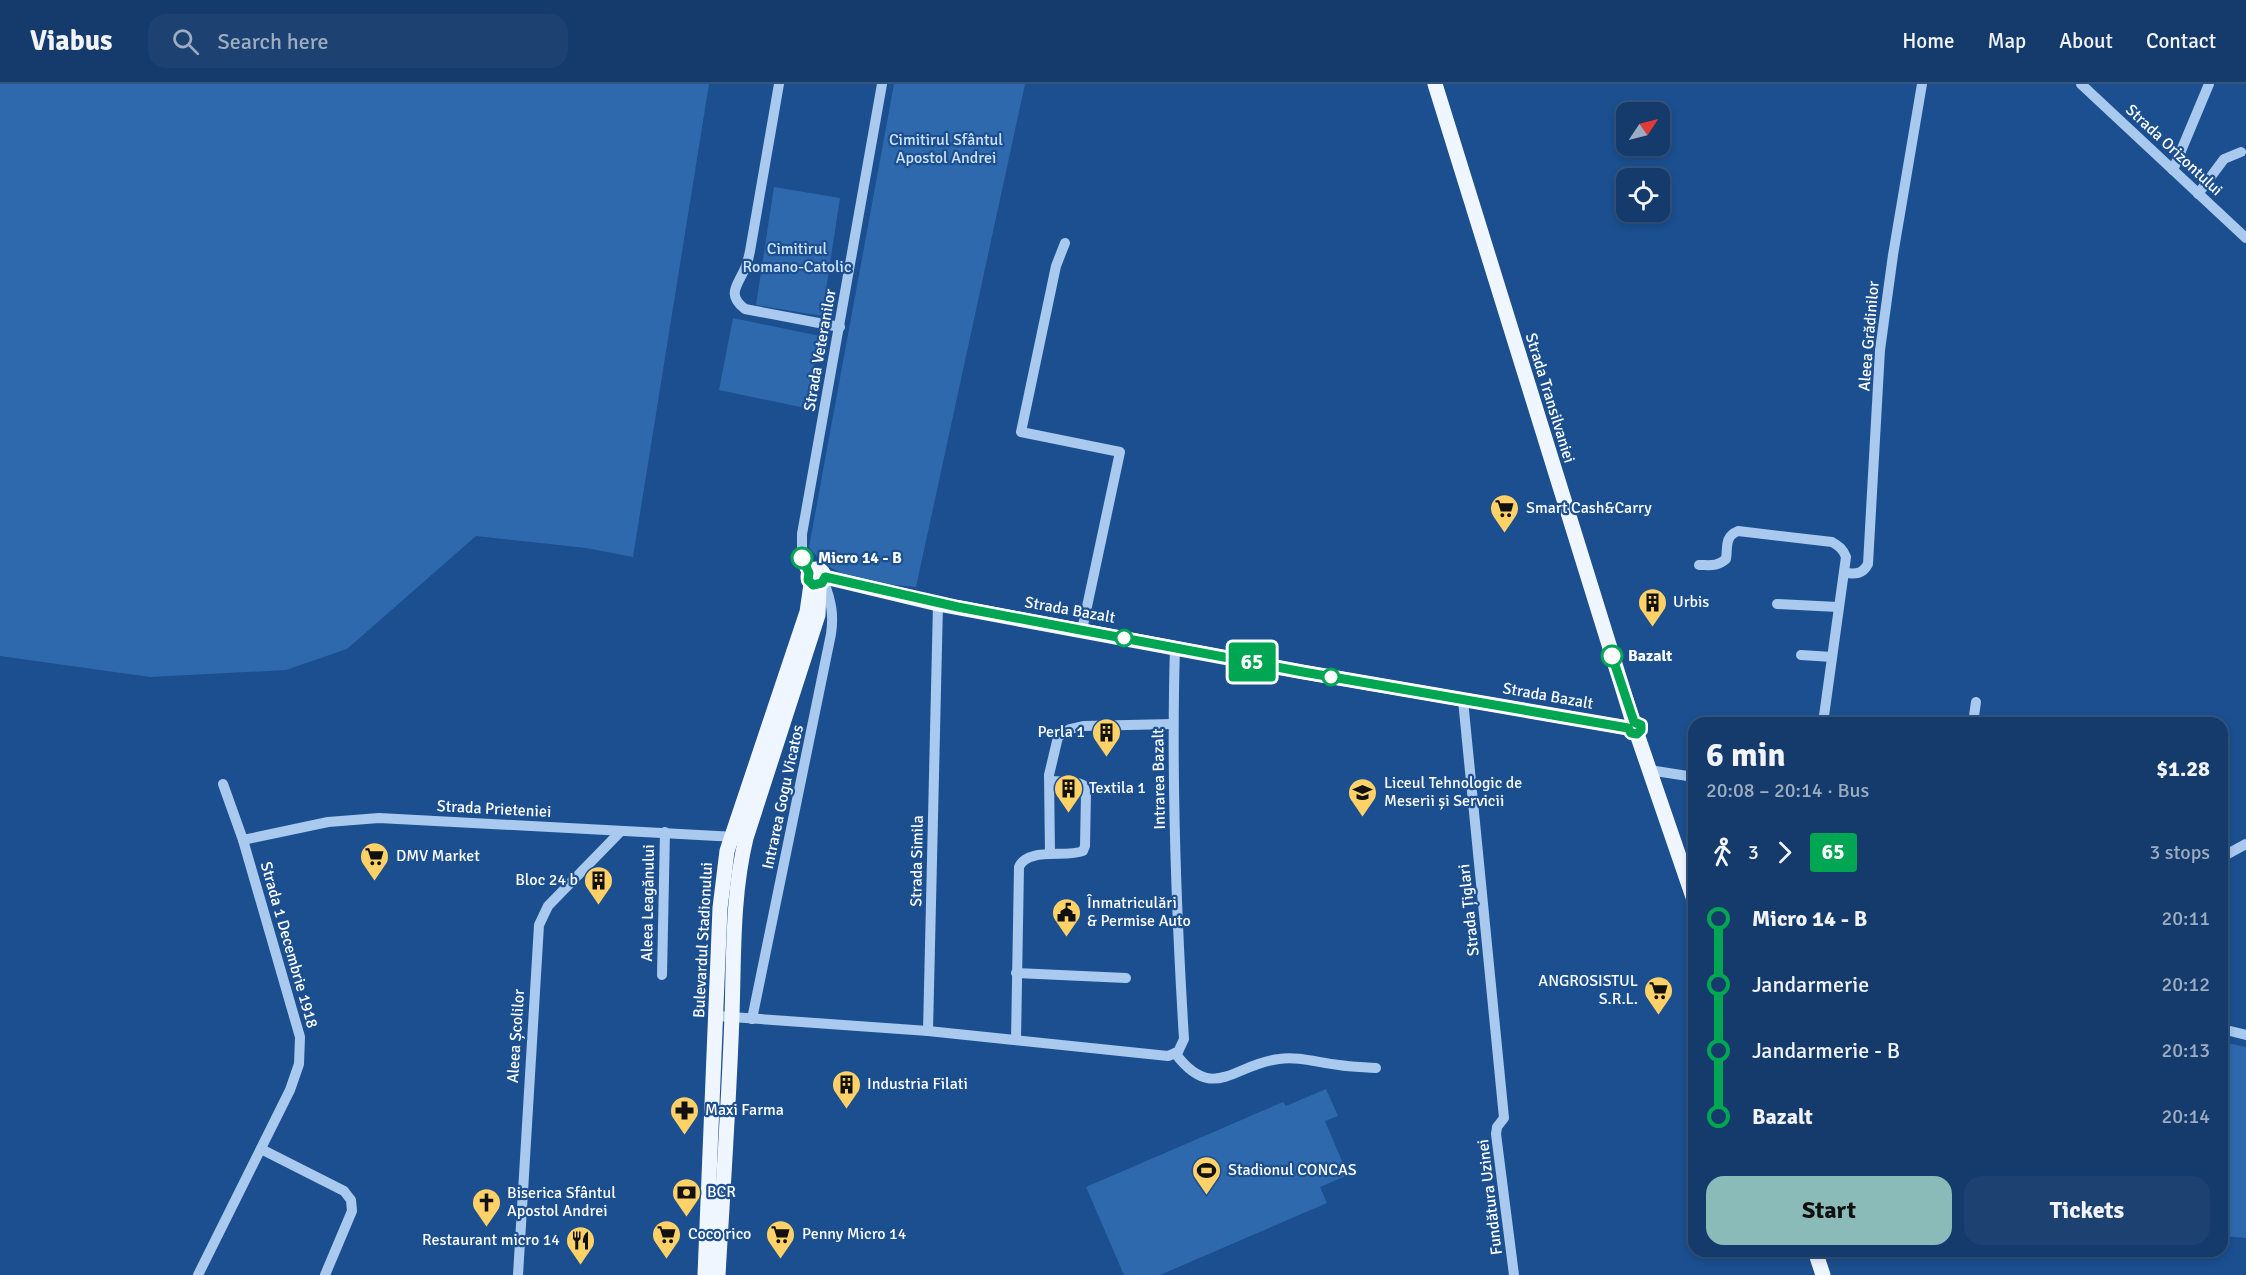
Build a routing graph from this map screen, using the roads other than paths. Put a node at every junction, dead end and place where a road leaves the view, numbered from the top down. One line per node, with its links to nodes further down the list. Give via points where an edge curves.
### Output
1 (779, 84): 12 (street, via 750,251 734,294 745,309)
2 (882, 84): 12 (street, Strada Veteranilor)
3 (1434, 84): 28 (main road, Strada Transilvaniei)
4 (1922, 84): 14 (street, Aleea Grădinilor, via 1880,350 1868,564 1860,573)
5 (2081, 84): 8 (street, Strada Orizontului)
6 (2209, 84): 8 (street)
7 (2241, 152): 9 (street, via 2224,159)
8 (2172, 170): 9 (street, Strada Orizontului)
9 (2198, 194): 10 (street, Strada Orizontului)
10 (2246, 238)
11 (1065, 243): 19 (street, via 1056,266 1021,432 1120,452)
12 (840, 327): 15 (street, Strada Veteranilor, via 802,534 801,551)
13 (1699, 565): 14 (street, via 1715,566 1726,559 1726,543 1738,531 1832,542 1844,551)
14 (1844, 573): 18 (street)
15 (817, 578): 16 (main road, Strada Bazalt); 35 (main road, Bulevardul Stadionului); 45 (street, Intrarea Gogu Vicatos, via 832,604 831,634)
16 (938, 604): 19 (main road, Strada Bazalt); 47 (street, Strada Simila)
17 (1778, 604): 18 (street)
18 (1838, 607): 22 (street)
19 (1082, 630): 20 (main road, Strada Bazalt)
20 (1175, 647): 23 (main road, Strada Bazalt); 27 (street, Intrarea Bazalt)
21 (1801, 655): 22 (street)
22 (1832, 657): 25 (street)
23 (1463, 700): 28 (main road, Strada Bazalt); 52 (street, Strada Țiglari)
24 (1976, 702): 26 (street)
25 (1824, 717)
26 (1974, 717)
27 (1173, 724): 31 (street, via 1070,729 1058,737 1048,775); 50 (street, Intrarea Bazalt, via 1184,1039)
28 (1633, 728): 29 (main road, Strada Transilvaniei)
29 (1649, 770): 30 (street); 40 (main road, Strada Transilvaniei)
30 (1688, 776)
31 (1050, 781): 39 (street); 39 (street, via 1083,784 1086,793 1083,851)
32 (224, 784): 36 (street, Strada 1 Decembrie 1918)
33 (621, 831): 34 (street, Strada Prieteniei); 36 (street, Strada Prieteniei, via 357,818); 57 (street, Aleea Școlilor, via 548,906 539,925)
34 (665, 832): 35 (street, Strada Prieteniei); 42 (street, Aleea Leagănului)
35 (739, 837): 44 (main road, Bulevardul Stadionului, via 724,869 721,897)
36 (243, 840): 53 (street, Strada 1 Decembrie 1918, via 300,1037 299,1064 290,1090)
37 (2246, 844): 38 (street)
38 (2228, 853)
39 (1050, 854): 41 (street, via 1025,859 1019,867)
40 (1688, 883)
41 (1016, 973): 43 (street); 49 (street)
42 (662, 975)
43 (1126, 978)
44 (724, 1017): 45 (street); 58 (main road, Bulevardul Stadionului); 59 (main road, Bulevardul Stadionului)
45 (752, 1018): 47 (street)
46 (2228, 1030): 48 (street)
47 (928, 1031): 49 (street)
48 (2246, 1035)
49 (1016, 1040): 50 (street, via 1168,1056)
50 (1176, 1053): 51 (street, via 1196,1076 1215,1080 1279,1059)
51 (1376, 1068)
52 (1504, 1118): 60 (street, Fundătura Uzinei, via 1496,1134)
53 (261, 1149): 55 (street, Strada 1 Decembrie 1918); 56 (street, via 344,1191 351,1200 352,1211)
54 (1817, 1257): 61 (main road)
55 (198, 1275)
56 (325, 1275)
57 (518, 1275)
58 (705, 1275)
59 (718, 1275)
60 (1515, 1275)
61 (1823, 1275)

